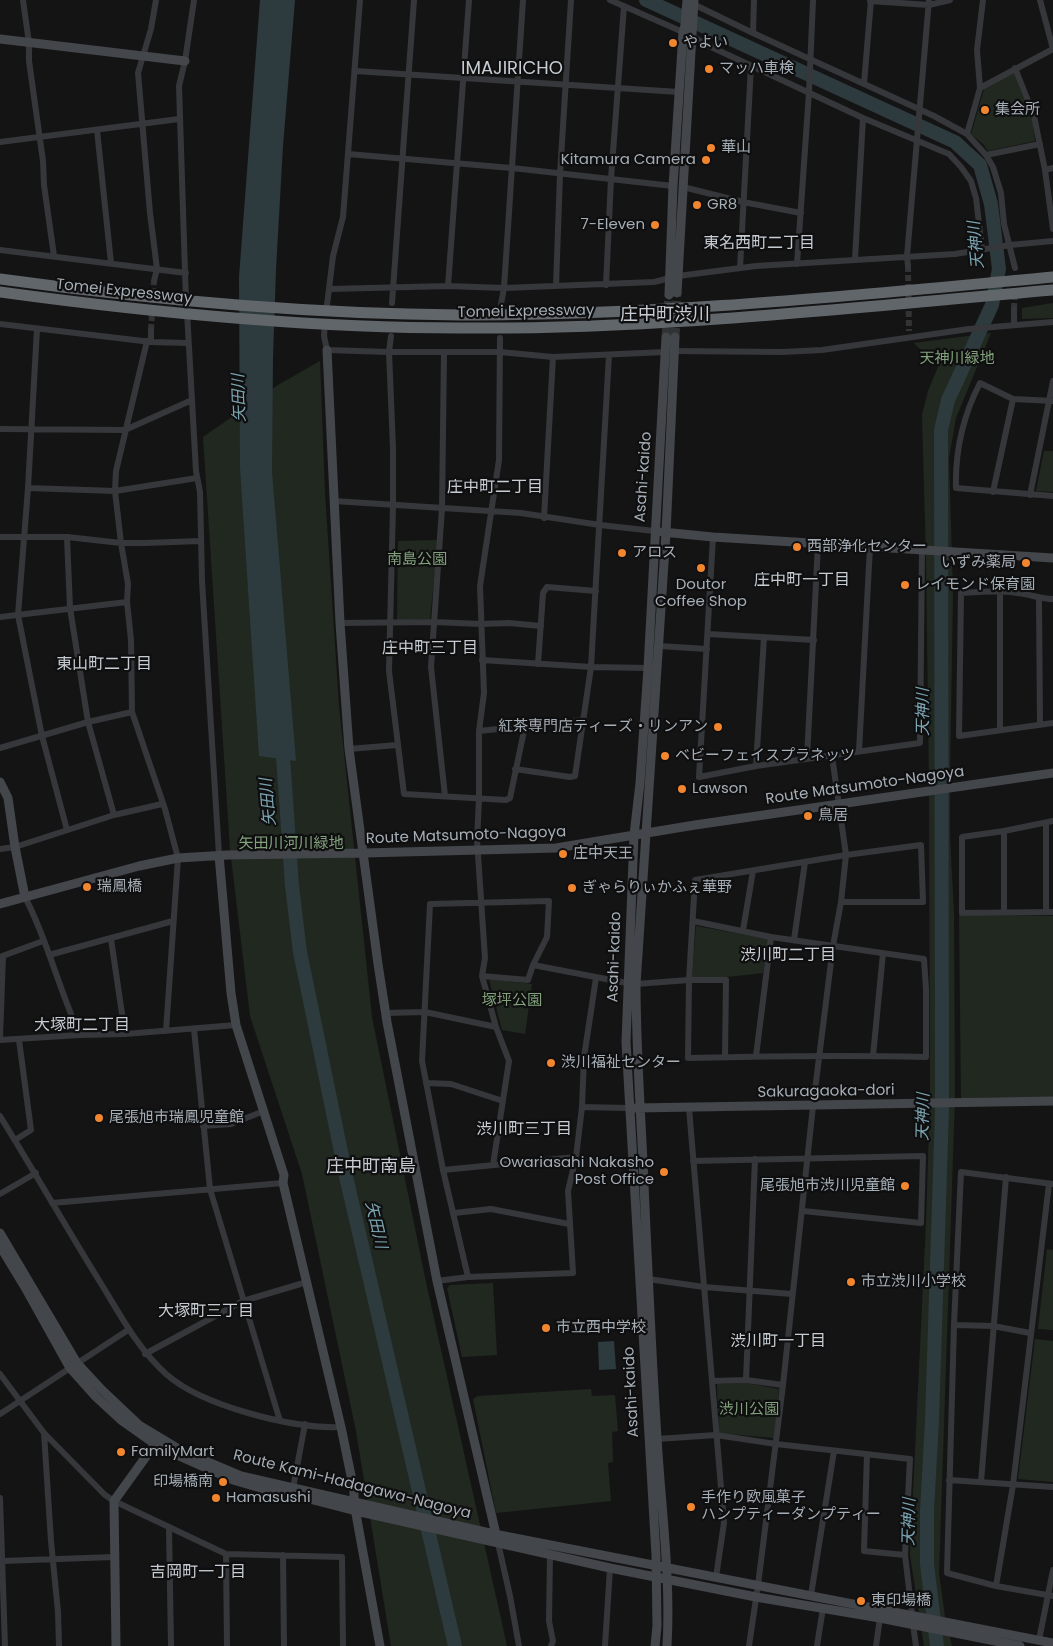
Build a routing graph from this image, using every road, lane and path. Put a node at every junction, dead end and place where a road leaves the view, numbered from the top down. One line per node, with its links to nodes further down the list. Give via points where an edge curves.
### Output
1 (23, 0): 22 (street)
2 (156, 0): 24 (street)
3 (194, 0): 25 (street)
4 (360, 0): 29 (street)
5 (414, 0): 30 (street)
6 (469, 0): 31 (street)
7 (522, 0): 32 (street)
8 (571, 0): 34 (street)
9 (610, 0): 18 (street)
10 (754, 0): 20 (street)
11 (813, 0): 26 (street)
12 (950, 0): 17 (street)
13 (983, 0): 37 (street, via 977,50)
14 (1040, 0): 23 (street)
15 (871, 1): 17 (street); 33 (street)
16 (690, 3): 19 (street); 20 (street)
17 (929, 3): 39 (street)
18 (624, 6): 19 (street); 35 (street)
19 (688, 31): 27 (street); 38 (street); 59 (street)
20 (753, 33): 26 (street)
21 (0, 39): 22 (street)
22 (29, 43): 24 (street); 45 (street)
23 (1053, 49): 28 (street)
24 (144, 56): 25 (street); 42 (street, via 138,73)
25 (185, 61): 41 (street, via 179,86)
26 (810, 61): 33 (street); 36 (street)
27 (751, 66): 36 (street); 60 (street)
28 (1015, 68): 37 (street); 48 (street, via 1034,116)
29 (354, 71): 30 (street); 49 (street)
30 (409, 75): 31 (street); 51 (street)
31 (463, 79): 32 (street); 52 (street)
32 (517, 82): 34 (street); 53 (street)
33 (864, 84): 39 (street)
34 (566, 86): 35 (street); 56 (street)
35 (617, 88): 38 (street); 57 (street)
36 (809, 88): 40 (street); 61 (street)
37 (980, 88): 44 (street)
38 (679, 92): 58 (street)
39 (920, 112): 44 (street); 46 (street)
40 (864, 118): 46 (street); 69 (street)
41 (179, 119): 42 (street); 76 (street)
42 (144, 124): 43 (street); 75 (street)
43 (97, 130): 45 (street); 70 (street)
44 (967, 134): 50 (street)
45 (40, 137): 47 (street); 67 (street)
46 (917, 141): 66 (street, via 948,154 971,181); 68 (street)
47 (0, 142)
48 (1040, 144): 50 (street); 55 (street)
49 (348, 154): 51 (street); 86 (street, via 343,217 332,256)
50 (986, 155): 64 (street, via 1001,193)
51 (402, 158): 52 (street); 84 (street)
52 (458, 164): 53 (street); 82 (street)
53 (512, 168): 56 (street); 85 (street)
54 (1053, 168): 55 (street)
55 (1045, 170): 62 (street)
56 (560, 174): 57 (street); 83 (street)
57 (611, 180): 58 (street); 81 (street)
58 (673, 186): 77 (street)
59 (683, 187): 60 (street); 77 (street)
60 (743, 202): 61 (street); 73 (street)
61 (801, 213): 71 (street)
62 (1053, 229)
63 (1053, 241): 64 (street)
64 (1008, 245): 66 (street); 74 (street)
65 (0, 250): 67 (street)
66 (985, 250): 68 (street)
67 (54, 256): 70 (street)
68 (907, 256): 69 (street); 72 (street)
69 (855, 259): 71 (street)
70 (111, 263): 75 (street)
71 (797, 264): 73 (street)
72 (908, 266)
73 (740, 268): 77 (street)
74 (1015, 268)
75 (157, 269): 76 (street); 80 (street)
76 (186, 273): 102 (street)
77 (674, 277): 81 (street, via 654,282); 89 (street)
78 (1053, 277): 79 (highway, Tomei Expressway, via 744,304 463,315 339,312 184,300 107,294)
79 (0, 279)
80 (154, 281)
81 (606, 285): 83 (street)
82 (448, 286): 84 (street); 85 (street)
83 (556, 286): 85 (street)
84 (393, 287): 86 (street); 90 (street)
85 (504, 288): 91 (street)
86 (329, 289): 103 (street, via 324,336)
87 (1053, 290): 88 (highway, Tomei Expressway, via 648,324 461,328 275,322 105,306)
88 (0, 292)
89 (673, 294)
90 (392, 303)
91 (501, 304)
92 (1014, 309): 95 (street)
93 (1053, 322): 95 (street)
94 (0, 324): 96 (street)
95 (1014, 324): 106 (street, via 909,335 822,350)
96 (37, 329): 101 (street); 115 (street)
97 (151, 330): 101 (street)
98 (391, 336): 104 (street)
99 (670, 337): 106 (street, Asahi-kaido)
100 (500, 338): 105 (street)
101 (149, 342): 102 (street); 116 (street)
102 (187, 343): 112 (street)
103 (327, 350): 104 (street); 123 (street)
104 (389, 352): 107 (street); 124 (street)
105 (500, 352): 107 (street); 109 (street); 126 (street, via 499,460)
106 (670, 352): 108 (street); 129 (street, Asahi-kaido); 130 (street, Asahi-kaido)
107 (444, 353): 125 (street)
108 (609, 355): 109 (street); 128 (street)
109 (553, 357): 127 (street)
110 (1053, 381): 113 (street)
111 (1013, 399): 113 (street); 120 (street); 120 (street, via 980,383 963,424 956,488)
112 (192, 400): 116 (street); 117 (street)
113 (1051, 401): 121 (street)
114 (0, 429): 115 (street)
115 (31, 430): 116 (street); 118 (street)
116 (126, 430): 119 (street, via 116,471)
117 (197, 478): 119 (street); 135 (street)
118 (28, 488): 119 (street); 134 (street)
119 (115, 491): 136 (street)
120 (993, 492): 121 (street)
121 (1030, 495): 122 (street)
122 (1053, 496)
123 (334, 501): 124 (street); 151 (street)
124 (393, 505): 125 (street); 149 (street)
125 (442, 508): 126 (street); 150 (street)
126 (492, 511): 127 (street); 152 (street, via 480,586)
127 (544, 518): 128 (street)
128 (600, 525): 129 (street); 141 (street)
129 (654, 531): 130 (street); 162 (street, Asahi-kaido)
130 (666, 532): 133 (street); 157 (street, Asahi-kaido)
131 (0, 537): 134 (street)
132 (67, 537): 134 (street); 136 (street); 146 (street)
133 (712, 537): 137 (street); 154 (street)
134 (24, 538): 147 (street)
135 (200, 541): 136 (street); 196 (street)
136 (121, 543): 145 (street, via 128,584)
137 (818, 544): 138 (street); 156 (street)
138 (870, 547): 139 (street); 175 (street)
139 (926, 550): 140 (street); 175 (street, via 920,743)
140 (1053, 558)
141 (596, 591): 153 (street, via 547,587 543,593); 161 (street)
142 (1000, 591): 143 (street); 169 (street); 169 (street, via 960,593 959,736)
143 (1039, 598): 144 (street); 167 (street)
144 (1053, 599)
145 (127, 602): 146 (street); 163 (street)
146 (70, 608): 147 (street); 165 (street)
147 (18, 614): 148 (street); 171 (street)
148 (0, 617)
149 (391, 622): 150 (street); 151 (street); 172 (street, via 389,671)
150 (434, 622): 152 (street); 182 (street, via 431,667)
151 (340, 623): 174 (street)
152 (481, 624): 153 (street); 159 (street)
153 (541, 626): 160 (street)
154 (708, 634): 155 (street); 158 (street)
155 (764, 637): 156 (street); 178 (street)
156 (814, 640): 177 (street)
157 (659, 646): 158 (street); 190 (street, Asahi-kaido)
158 (707, 650): 178 (street, via 699,777)
159 (482, 660): 160 (street); 170 (street, via 484,693)
160 (538, 664): 161 (street)
161 (591, 667): 162 (street); 164 (street)
162 (648, 668): 191 (street, Asahi-kaido)
163 (132, 712): 165 (street); 184 (street)
164 (583, 720): 168 (street); 179 (street, via 575,776 570,778)
165 (88, 722): 171 (street); 186 (street)
166 (1053, 723): 167 (street)
167 (1040, 724): 169 (street)
168 (525, 726): 170 (street); 179 (street)
169 (1000, 730)
170 (479, 731): 183 (street)
171 (42, 736): 173 (street); 188 (street)
172 (397, 745): 174 (street); 182 (street, via 404,794)
173 (0, 748)
174 (348, 748): 195 (street)
175 (859, 751): 176 (street)
176 (832, 756): 177 (street); 185 (street)
177 (807, 758): 178 (street)
178 (756, 766)
179 (515, 769): 183 (street, via 510,798)
180 (1053, 773): 185 (street, Route Matsumoto-Nagoya)
181 (0, 782): 192 (street, via 8,798)
182 (444, 796): 183 (street)
183 (479, 799): 194 (street)
184 (162, 804): 186 (street); 198 (street)
185 (840, 804): 190 (street, Route Matsumoto-Nagoya); 197 (street)
186 (114, 816): 188 (street)
187 (1050, 822): 189 (street); 206 (street)
188 (67, 830): 192 (street)
189 (1004, 831): 205 (street); 205 (street, via 962,837 962,913)
190 (647, 832): 191 (street, Route Matsumoto-Nagoya); 222 (street, Asahi-kaido)
191 (634, 835): 194 (street, Route Matsumoto-Nagoya, via 556,848); 222 (street, Asahi-kaido)
192 (15, 847): 193 (street); 201 (street)
193 (0, 849)
194 (479, 850): 195 (street, Route Matsumoto-Nagoya); 203 (street)
195 (364, 853): 196 (street, Route Matsumoto-Nagoya); 224 (street)
196 (223, 855): 198 (street, Route Matsumoto-Nagoya); 225 (street, via 231,993)
197 (846, 855): 199 (street); 202 (street); 202 (street, via 921,846 923,902)
198 (178, 858): 201 (street, Route Matsumoto-Nagoya); 207 (street)
199 (805, 862): 200 (street); 213 (street)
200 (753, 870): 208 (street, via 695,880); 209 (street)
201 (25, 897): 204 (street, Route Matsumoto-Nagoya); 212 (street)
202 (841, 902): 214 (street)
203 (481, 903): 218 (street, via 549,901 546,937); 219 (street, via 485,958); 223 (street, via 430,904)
204 (0, 904)
205 (1004, 912): 206 (street)
206 (1050, 912)
207 (173, 921): 211 (street); 228 (street)
208 (693, 921): 209 (street); 221 (street)
209 (743, 930): 210 (street)
210 (771, 937): 213 (street); 233 (street)
211 (111, 939): 216 (street); 229 (street)
212 (43, 940): 216 (street); 217 (street)
213 (794, 940): 214 (street)
214 (833, 946): 215 (street); 234 (street)
215 (884, 953): 235 (street); 235 (street, via 924,959 926,1057)
216 (49, 955): 230 (street)
217 (2, 956): 231 (street)
218 (533, 965): 219 (street, via 528,980); 220 (street)
219 (482, 976): 226 (street)
220 (596, 978): 222 (street); 241 (street, via 584,1057)
221 (689, 980): 222 (street); 236 (street, via 688,1058); 236 (street, via 726,980)
222 (632, 984): 242 (street, Asahi-kaido, via 626,1047); 243 (street, Asahi-kaido)
223 (425, 1012): 224 (street); 226 (street); 237 (street, via 422,1061)
224 (385, 1013): 269 (street)
225 (236, 1024): 227 (street); 245 (street)
226 (496, 1027): 238 (street, via 509,1061)
227 (194, 1029): 228 (street); 247 (street)
228 (166, 1031): 229 (street)
229 (125, 1034): 230 (street)
230 (80, 1035): 232 (street)
231 (0, 1039): 232 (street)
232 (19, 1040): 248 (street, via 31,1130)
233 (756, 1056): 234 (street); 236 (street)
234 (820, 1056): 235 (street); 240 (street)
235 (873, 1056)
236 (724, 1057)
237 (426, 1083): 238 (street, via 451,1084); 254 (street)
238 (503, 1101): 253 (street)
239 (1053, 1101): 240 (street, Sakuragaoka-dori)
240 (813, 1106): 244 (street, Sakuragaoka-dori); 250 (street)
241 (582, 1107): 242 (street); 249 (street)
242 (628, 1108): 243 (street, Sakuragaoka-dori); 315 (street, Asahi-kaido)
243 (640, 1108): 244 (street, Sakuragaoka-dori); 268 (street, Asahi-kaido)
244 (689, 1108): 252 (street)
245 (264, 1111): 247 (street, via 231,1124); 257 (street)
246 (0, 1116): 248 (street)
247 (203, 1126): 259 (street)
248 (15, 1140): 255 (street)
249 (576, 1157): 253 (street); 264 (street, via 568,1191)
250 (807, 1158): 251 (street); 262 (street); 262 (street, via 923,1156 921,1223)
251 (755, 1159): 252 (street); 272 (street)
252 (693, 1160): 271 (street)
253 (493, 1165): 254 (street)
254 (443, 1170): 263 (street)
255 (36, 1173): 260 (street); 261 (street)
256 (1006, 1177): 258 (street); 275 (street, via 961,1172); 276 (street)
257 (284, 1183): 259 (street); 270 (street)
258 (1051, 1184): 278 (street)
259 (210, 1189): 261 (street); 274 (street)
260 (0, 1194)
261 (52, 1203): 277 (street)
262 (803, 1211): 273 (street)
263 (454, 1213): 264 (street, via 491,1209); 267 (street)
264 (569, 1224): 267 (street, via 573,1273)
265 (0, 1233): 280 (street, Route Kami-Hadagawa-Nagoya)
266 (0, 1246): 280 (street, Route Kami-Hadagawa-Nagoya)
267 (468, 1277): 269 (street)
268 (648, 1279): 271 (street); 292 (street, Asahi-kaido)
269 (437, 1281): 307 (street)
270 (307, 1282): 274 (street); 289 (street)
271 (704, 1287): 272 (street); 283 (street)
272 (748, 1290): 273 (street); 282 (street)
273 (792, 1294): 284 (street)
274 (244, 1301): 279 (street); 287 (street)
275 (954, 1324): 276 (street); 297 (street)
276 (993, 1326): 278 (street); 298 (street)
277 (128, 1330): 279 (street); 280 (street)
278 (1030, 1333): 299 (street)
279 (145, 1354): 287 (street, via 181,1386 218,1402)
280 (73, 1365): 285 (street); 293 (street, Route Kami-Hadagawa-Nagoya, via 96,1397); 300 (street, Route Kami-Hadagawa-Nagoya, via 140,1425 184,1452 241,1476)
281 (0, 1374): 285 (street)
282 (746, 1380): 283 (street); 284 (street)
283 (712, 1381): 291 (street)
284 (783, 1385): 294 (street)
285 (21, 1400): 286 (street); 290 (street)
286 (0, 1414)
287 (280, 1421): 288 (street)
288 (305, 1424): 289 (street); 300 (street)
289 (341, 1427): 304 (street)
290 (44, 1434): 303 (street); 313 (street)
291 (716, 1435): 292 (street); 294 (street); 319 (street, via 724,1523)
292 (657, 1439): 317 (street, Asahi-kaido)
293 (155, 1444): 303 (street); 304 (street, Route Kami-Hadagawa-Nagoya, via 233,1480)
294 (776, 1444): 295 (street); 322 (street)
295 (834, 1450): 296 (street); 324 (street)
296 (867, 1454): 311 (street, via 864,1551); 311 (street, via 910,1459)
297 (949, 1480): 298 (street); 323 (street, via 947,1573)
298 (981, 1482): 299 (street)
299 (1013, 1485): 301 (street); 323 (street)
300 (293, 1488): 304 (street, Route Kami-Hadagawa-Nagoya)
301 (1053, 1488)
302 (0, 1498): 314 (street)
303 (114, 1501): 305 (street); 312 (street)
304 (355, 1507): 306 (street, Route Kami-Hadagawa-Nagoya, via 373,1515); 306 (street, Route Kami-Hadagawa-Nagoya, via 364,1505); 341 (street)
305 (169, 1527): 308 (street); 337 (street)
306 (484, 1536): 307 (street, Route Kami-Hadagawa-Nagoya)
307 (496, 1538): 310 (street, Route Kami-Hadagawa-Nagoya); 315 (street, Route Kami-Hadagawa-Nagoya); 333 (street)
308 (226, 1554): 309 (street); 338 (street)
309 (283, 1555): 339 (street); 340 (street, via 342,1557)
310 (550, 1555): 316 (street, Route Kami-Hadagawa-Nagoya); 342 (street)
311 (905, 1555): 328 (street)
312 (114, 1557): 313 (street); 336 (street)
313 (53, 1558): 314 (street); 335 (street)
314 (2, 1561): 334 (street)
315 (656, 1566): 317 (street, Route Kami-Hadagawa-Nagoya); 320 (street, Asahi-kaido)
316 (610, 1568): 320 (street, Route Kami-Hadagawa-Nagoya); 343 (street)
317 (666, 1568): 319 (street, Route Kami-Hadagawa-Nagoya); 321 (street)
318 (1053, 1570): 325 (street)
319 (716, 1577): 322 (street, Route Kami-Hadagawa-Nagoya)
320 (656, 1578): 321 (street, Route Kami-Hadagawa-Nagoya); 344 (street)
321 (666, 1579): 326 (street, Route Kami-Hadagawa-Nagoya); 345 (street)
322 (758, 1585): 324 (street, Route Kami-Hadagawa-Nagoya); 326 (street)
323 (996, 1586): 325 (street)
324 (812, 1595): 328 (street, Route Kami-Hadagawa-Nagoya)
325 (1051, 1596): 331 (street)
326 (756, 1597): 327 (street, Route Kami-Hadagawa-Nagoya); 346 (street)
327 (823, 1608): 329 (street, Route Kami-Hadagawa-Nagoya); 347 (street)
328 (912, 1614): 331 (street, Route Kami-Hadagawa-Nagoya)
329 (880, 1618): 330 (street, Route Kami-Hadagawa-Nagoya); 348 (street)
330 (913, 1624): 349 (street); 350 (street, Route Kami-Hadagawa-Nagoya)
331 (1038, 1640): 332 (street, Route Kami-Hadagawa-Nagoya)
332 (1053, 1643)
333 (520, 1645)
334 (5, 1646)
335 (59, 1646)
336 (116, 1646)
337 (171, 1646)
338 (228, 1646)
339 (284, 1646)
340 (343, 1646)
341 (380, 1646)
342 (551, 1646)
343 (605, 1646)
344 (655, 1646)
345 (666, 1646)
346 (749, 1646)
347 (817, 1646)
348 (876, 1646)
349 (916, 1646)
350 (1020, 1646)

